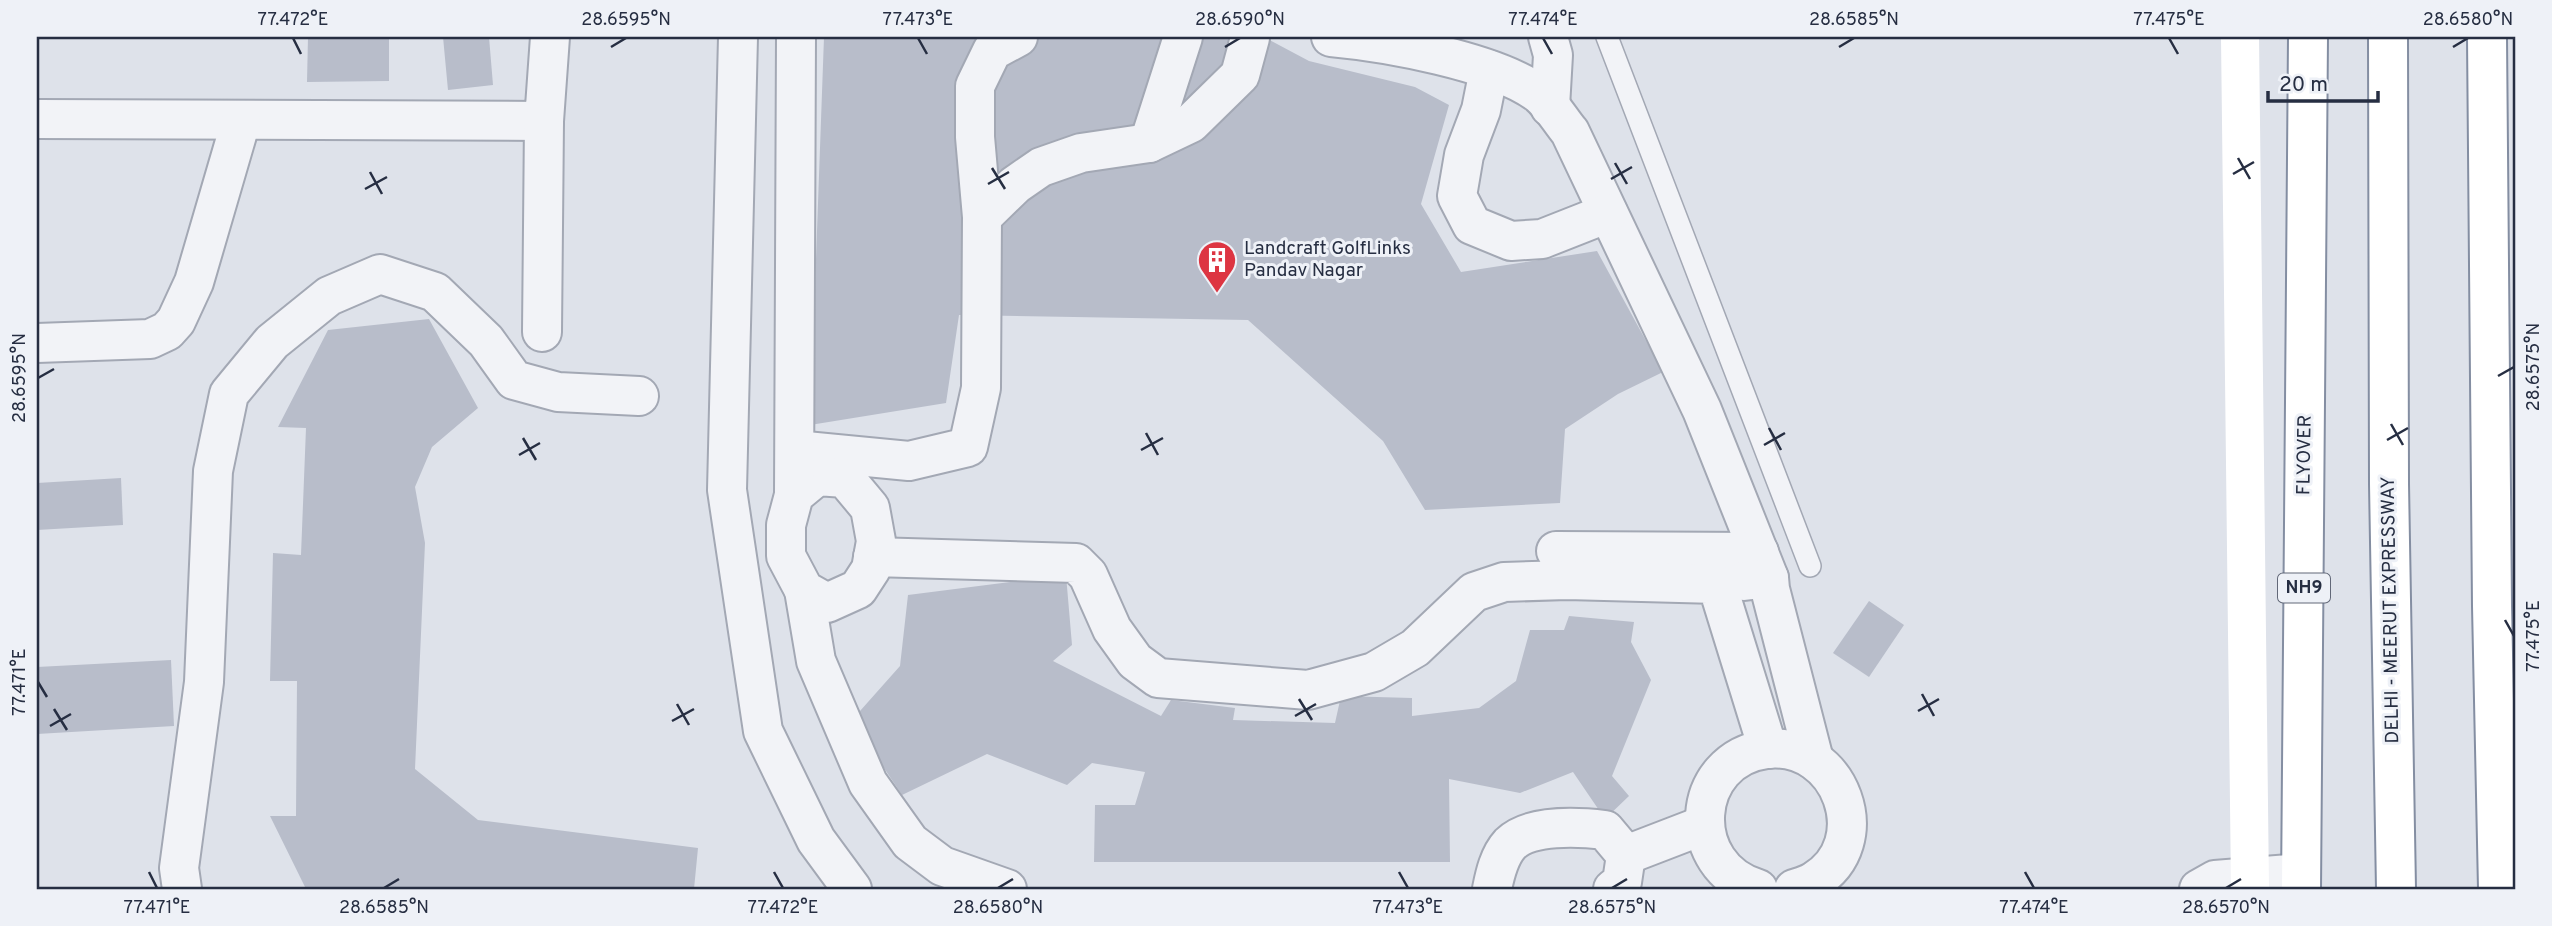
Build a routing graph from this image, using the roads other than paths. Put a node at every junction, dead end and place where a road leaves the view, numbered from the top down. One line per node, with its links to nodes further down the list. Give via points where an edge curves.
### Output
1 (550, 37): 18 (street)
2 (738, 37): 41 (street, via 727,490 762,731 817,840)
3 (796, 37): 25 (street)
4 (1018, 37): 21 (street, via 992,51 975,86)
5 (1183, 37): 19 (street)
6 (1257, 37): 19 (street, via 1240,75 1191,123)
7 (1331, 37): 14 (street, via 1382,42)
8 (1548, 37): 15 (street, via 1553,55)
9 (1607, 37): 30 (lane)
10 (2240, 37): 39 (main road)
11 (2308, 37): 38 (main road, FLYOVER / NH9)
12 (2388, 37): 47 (main road, DELHI - MEERUT EXPRESSWAY)
13 (2487, 37): 48 (main road)
14 (1489, 70): 15 (street, via 1539,95); 20 (street, via 1457,196 1472,225 1511,241 1542,239)
15 (1550, 107): 20 (street, via 1570,132)
16 (37, 119): 17 (street)
17 (241, 121): 18 (street); 23 (street, via 194,282 167,331 150,339)
18 (544, 121): 22 (street)
19 (1149, 143): 21 (street, via 1081,153 1041,167)
20 (1608, 213): 29 (street, via 1702,410)
21 (982, 218): 25 (street, via 981,388 968,446 909,461)
22 (542, 332)
23 (37, 342)
24 (639, 396): 40 (street, via 558,392 514,380 486,341 435,292 380,274 330,296 272,342 229,394 213,471 204,682 179,868)
25 (795, 450): 26 (street)
26 (794, 495): 28 (street, via 817,476 845,478 870,508 876,541); 32 (street, via 786,525 786,556)
27 (1556, 551): 29 (street)
28 (873, 557): 31 (street, via 1076,563 1088,575 1112,629 1135,661 1157,678 1308,690 1374,672 1415,648 1474,592 1504,582); 32 (street, via 858,589 827,603)
29 (1764, 565): 31 (street); 34 (street)
30 (1810, 566)
31 (1717, 584): 33 (street)
32 (804, 590): 42 (street, via 816,661 868,783 910,842 942,866)
33 (1768, 749): 34 (street, via 1792,751); 35 (street, via 1728,766 1714,783)
34 (1814, 760): 37 (street, via 1832,775 1848,819)
35 (1704, 825): 36 (street); 44 (street, via 1710,849 1723,870 1743,885)
36 (1620, 872): 43 (street, via 1605,830 1535,831 1511,843 1496,869)
37 (1839, 877): 45 (street)
38 (2301, 881): 39 (street)
39 (2249, 883): 46 (street, via 2215,880)
40 (182, 889)
41 (852, 889)
42 (1007, 889)
43 (1492, 889)
44 (1758, 889)
45 (1797, 889)
46 (2199, 889)
47 (2396, 889)
48 (2498, 889)

